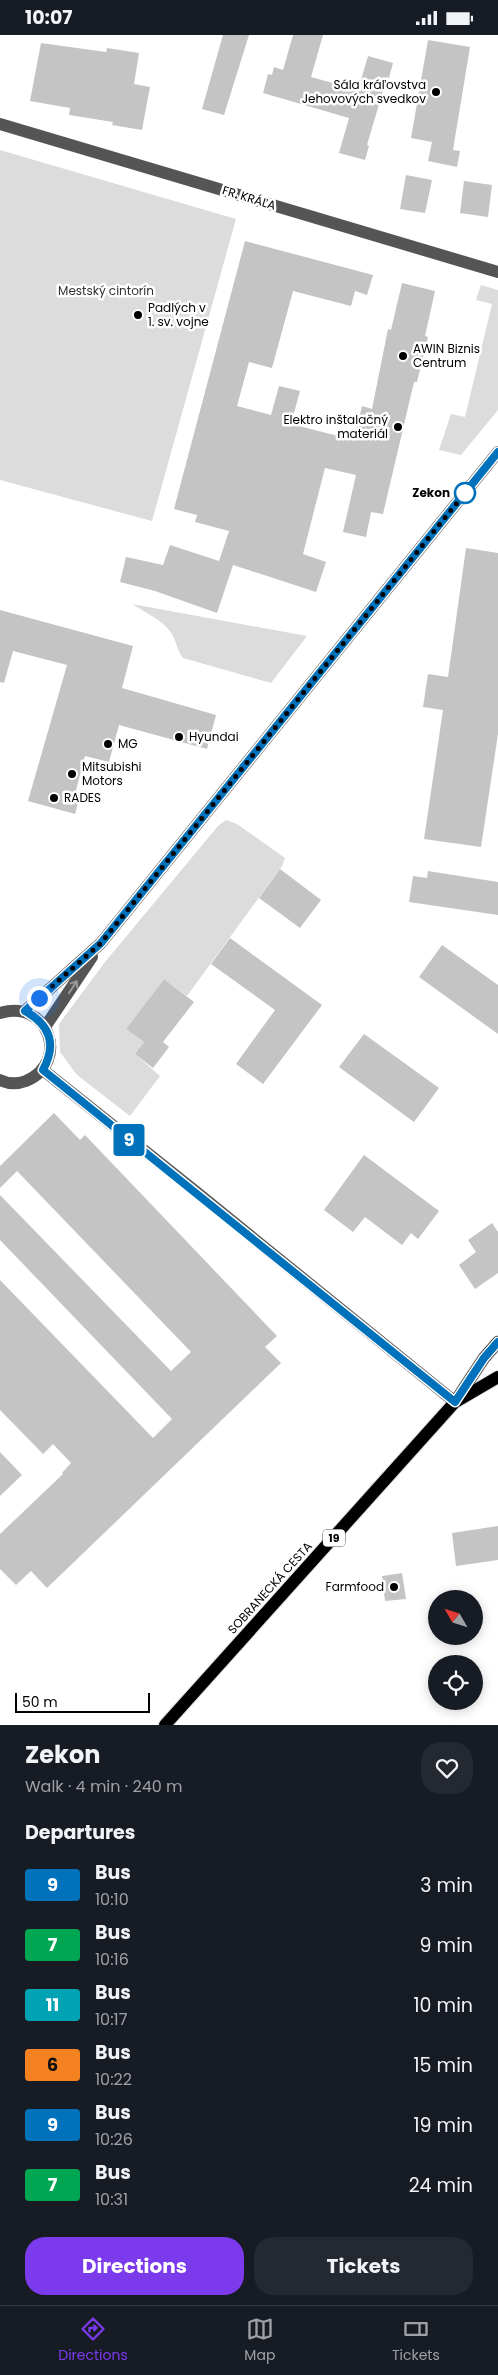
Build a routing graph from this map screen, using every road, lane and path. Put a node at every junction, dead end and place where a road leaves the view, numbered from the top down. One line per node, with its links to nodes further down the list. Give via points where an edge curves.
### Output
1 (0, 124): 2 (street, FR. KRÁĽA)
2 (498, 272)
3 (498, 452): 4 (street)
4 (101, 943): 5 (street); 7 (street, one-way to 4)
5 (25, 1011): 6 (street); 7 (street, via 38,1018)
6 (0, 1013)
7 (45, 1027): 8 (street, via 51,1049)
8 (43, 1070): 9 (street, via 24,1082); 12 (street)
9 (1, 1082)
10 (498, 1343): 12 (main road, SOBRANECKÁ CESTA / 19)
11 (498, 1377): 12 (main road, SOBRANECKÁ CESTA / 19)
12 (455, 1402): 13 (main road, SOBRANECKÁ CESTA / 19)
13 (165, 1725)

